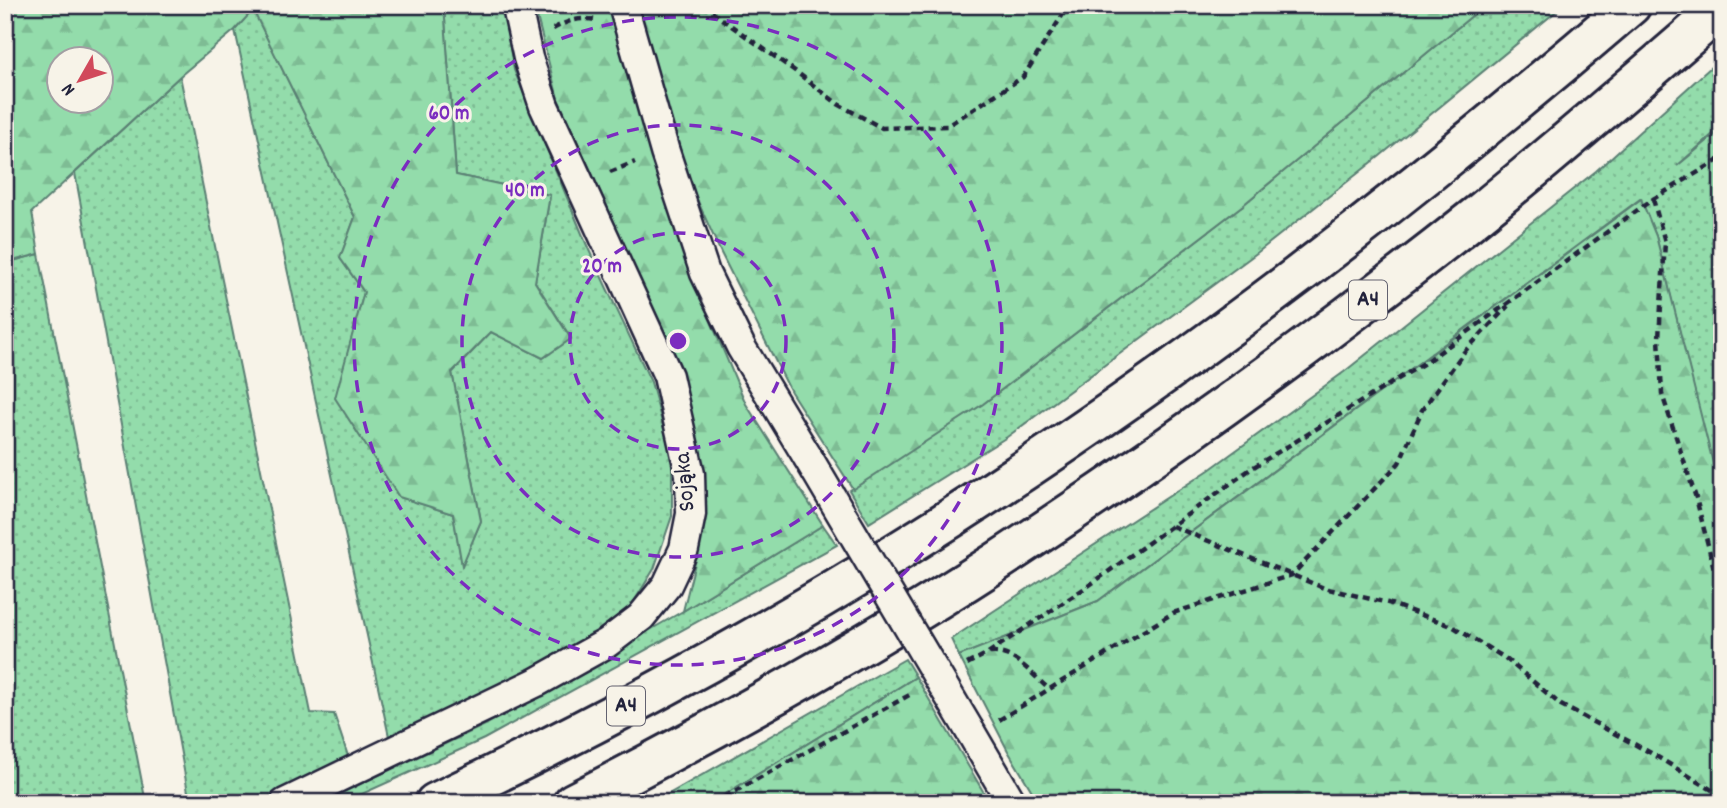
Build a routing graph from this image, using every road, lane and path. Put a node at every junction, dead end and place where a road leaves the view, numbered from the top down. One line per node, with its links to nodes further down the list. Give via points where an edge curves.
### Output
1 (520, 5): 7 (street, Sojąka)
2 (702, 5): 3 (path, via 838,104 882,128 947,126 1002,91 1023,77)
3 (1069, 5)
4 (1631, 5): 23 (highway, A4, via 1348,237 1078,435 812,603 581,730)
5 (1722, 8): 24 (highway, A4, via 1471,220 1119,481 853,651)
6 (626, 18): 7 (path, via 565,22 543,34); 8 (street)
7 (528, 58): 10 (street, Sojąka, via 544,106)
8 (665, 152): 10 (path, via 623,165); 20 (street, bridge, via 705,273 741,347)
9 (1722, 158): 11 (path)
10 (581, 186): 22 (street, Sojąka, via 668,376 690,474 689,526 667,585 641,617 607,643 537,682)
11 (1653, 199): 12 (path); 15 (path, via 1665,242 1659,338 1662,394 1696,498)
12 (1516, 297): 13 (path, via 1426,362 1252,468); 14 (path, via 1464,352 1422,410 1399,463)
13 (1172, 526): 14 (path); 16 (path)
14 (1292, 575): 19 (path, via 1173,613); 21 (path, via 1452,626 1504,658 1562,705)
15 (1722, 600)
16 (988, 653): 17 (path); 19 (path, via 1010,655)
17 (964, 666)
18 (918, 690): 25 (path)
19 (1049, 690): 20 (path)
20 (980, 728): 26 (street)
21 (1722, 796)
22 (285, 803)
23 (435, 803)
24 (573, 803)
25 (714, 803)
26 (1012, 803)

